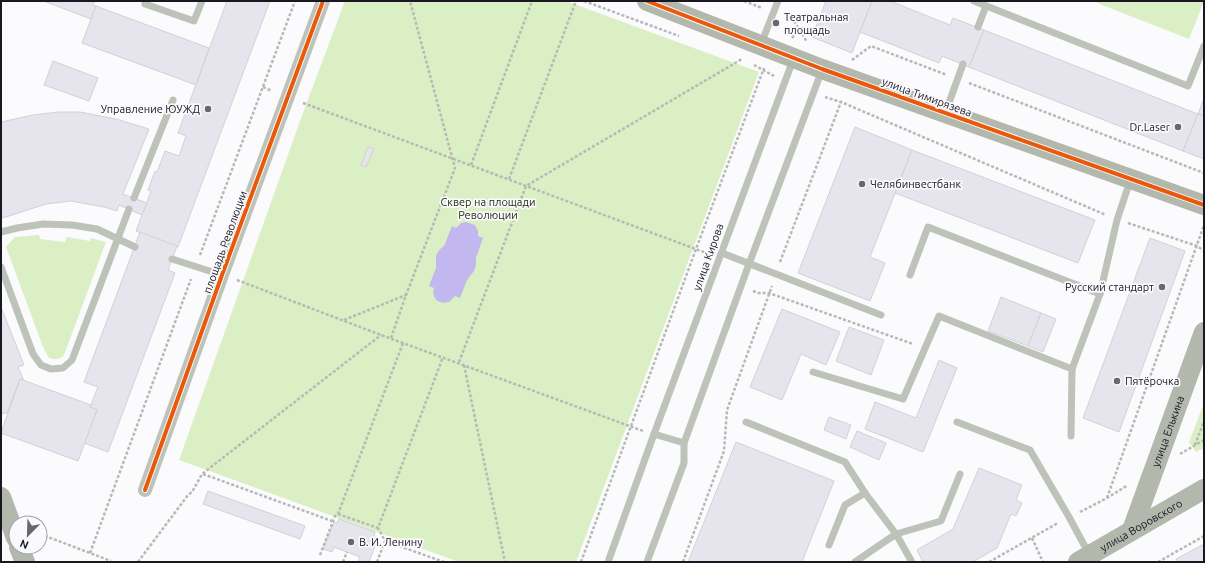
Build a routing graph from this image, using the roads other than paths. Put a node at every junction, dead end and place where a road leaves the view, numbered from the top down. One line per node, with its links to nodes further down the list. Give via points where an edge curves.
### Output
1 (146, 1): 2 (lane, via 146,4 194,21)
2 (202, 1)
3 (323, 1): 27 (street, площадь Революции)
4 (647, 1): 9 (street, улица Тимирязева)
5 (778, 1): 9 (lane)
6 (974, 1): 7 (lane)
7 (986, 6): 8 (lane); 10 (lane, via 1188,86)
8 (978, 27)
9 (760, 45): 11 (street, улица Тимирязева)
10 (1204, 46)
11 (793, 58): 13 (street, улица Тимирязева); 23 (lane, улица Кирова)
12 (963, 64): 15 (lane)
13 (822, 69): 15 (street, улица Тимирязева); 25 (lane)
14 (173, 100): 17 (lane)
15 (946, 113): 16 (street, улица Тимирязева)
16 (1131, 179): 18 (street, улица Тимирязева); 29 (lane)
17 (134, 198)
18 (1204, 205)
19 (129, 210): 21 (lane)
20 (1, 232): 21 (lane, via 43,224 72,225 97,229)
21 (118, 238): 22 (lane); 26 (lane, via 72,360 63,368 52,369 41,365 33,354)
22 (135, 247)
23 (722, 253): 25 (lane); 36 (lane, улица Кирова)
24 (172, 259): 27 (lane)
25 (749, 264): 30 (lane); 38 (lane)
26 (1, 267)
27 (222, 274): 41 (street, площадь Революции)
28 (910, 275): 29 (lane, via 928,227)
29 (1100, 294): 32 (lane)
30 (881, 315)
31 (1204, 332): 45 (street, улица Елькина)
32 (1072, 369): 33 (lane, via 939,316 903,399); 37 (lane)
33 (813, 372)
34 (746, 422): 42 (lane, via 845,462)
35 (957, 422): 48 (lane, via 1030,450 1069,517)
36 (654, 434): 38 (lane); 49 (lane, улица Кирова)
37 (1071, 436)
38 (684, 443): 50 (lane, via 684,463)
39 (960, 474): 46 (lane, via 941,521)
40 (1204, 489): 45 (street, улица Воровского)
41 (145, 490)
42 (865, 493): 46 (lane); 47 (lane, via 845,505)
43 (1, 497): 44 (street)
44 (8, 516)
45 (1132, 530): 48 (street, улица Воровского)
46 (896, 534): 51 (lane); 52 (lane)
47 (829, 545)
48 (1086, 560)
49 (608, 562)
50 (647, 562)
51 (855, 562)
52 (912, 562)

